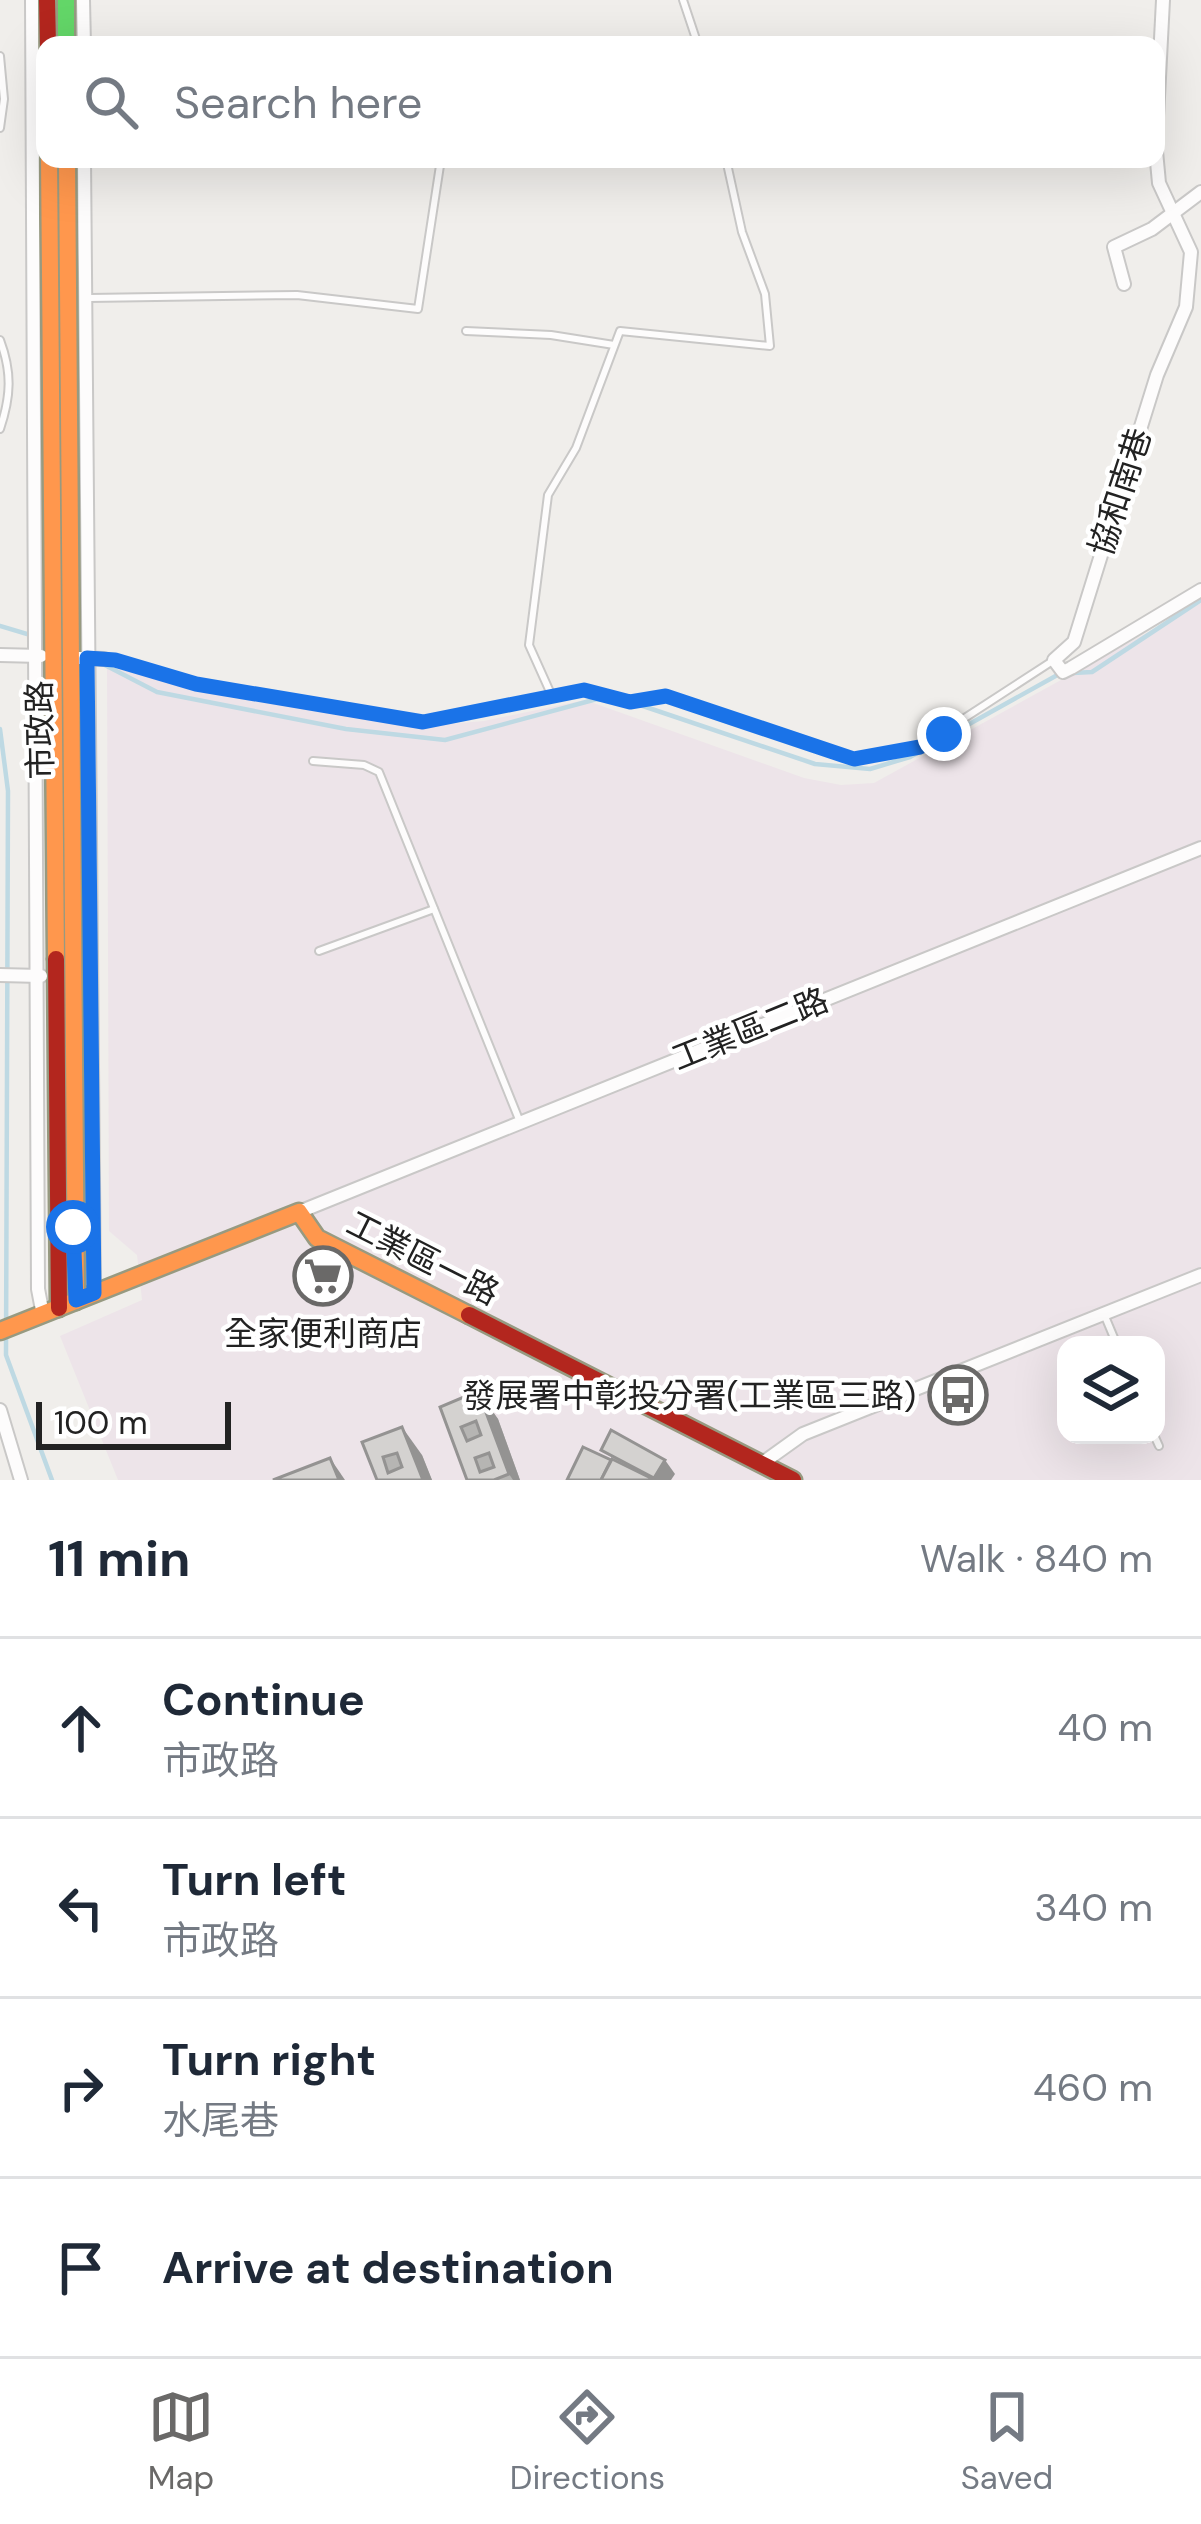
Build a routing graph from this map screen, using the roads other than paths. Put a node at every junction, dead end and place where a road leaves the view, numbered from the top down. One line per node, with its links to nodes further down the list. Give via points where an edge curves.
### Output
1 (32, 0): 13 (street, 市政路)
2 (47, 0): 7 (street)
3 (66, 0): 8 (street)
4 (83, 0): 9 (street)
5 (682, 0): 10 (lane)
6 (1162, 0): 11 (street)
7 (48, 36)
8 (66, 36)
9 (84, 36)
10 (695, 36)
11 (1160, 36)
12 (0, 56): 14 (lane)
13 (36, 91)
14 (0, 128)
15 (39, 168): 32 (street, 市政路)
16 (49, 168): 32 (street, 市政路)
17 (67, 168): 32 (street, 市政路)
18 (84, 168): 25 (street, 市政路)
19 (440, 168): 25 (lane, via 418,309 296,295)
20 (729, 168): 28 (lane, via 765,295 770,346 620,331)
21 (1158, 168): 23 (street, 協和南巷)
22 (1201, 192): 23 (street)
23 (1174, 212): 24 (street, via 1114,247); 34 (street, 協和南巷, via 1191,252 1186,307 1074,642)
24 (1124, 284)
25 (85, 298): 32 (street, 市政路)
26 (466, 332): 28 (lane)
27 (0, 340): 29 (lane, via 10,397)
28 (614, 345): 35 (lane, via 576,448 548,495 529,645)
29 (0, 429)
30 (1201, 590): 34 (street, via 1063,672)
31 (0, 655): 32 (street)
32 (61, 657): 33 (street); 41 (street, 市政路); 41 (street, 市政路)
33 (104, 659): 35 (lane, via 196,684 423,722)
34 (1054, 660): 35 (lane, via 920,747 854,759 666,696 630,702 584,690)
35 (551, 694)
36 (314, 760): 38 (lane, via 380,772)
37 (1201, 848): 42 (street, 工業區二路)
38 (434, 908): 39 (lane); 42 (lane)
39 (319, 950)
40 (0, 975): 41 (street)
41 (70, 976): 45 (street, 市政路); 45 (street, 市政路)
42 (520, 1122): 43 (street, 工業區二路)
43 (299, 1212): 45 (street, 工業區一路); 51 (street, 工業區一路, via 317,1238)
44 (1201, 1275): 46 (street)
45 (59, 1308): 47 (street, 工業區一路)
46 (1104, 1314): 48 (lane); 51 (street, via 803,1434)
47 (0, 1331)
48 (1113, 1336)
49 (0, 1411): 50 (street)
50 (5, 1441): 52 (street)
51 (761, 1464): 53 (street, 工業區一路)
52 (21, 1480)
53 (793, 1480)

